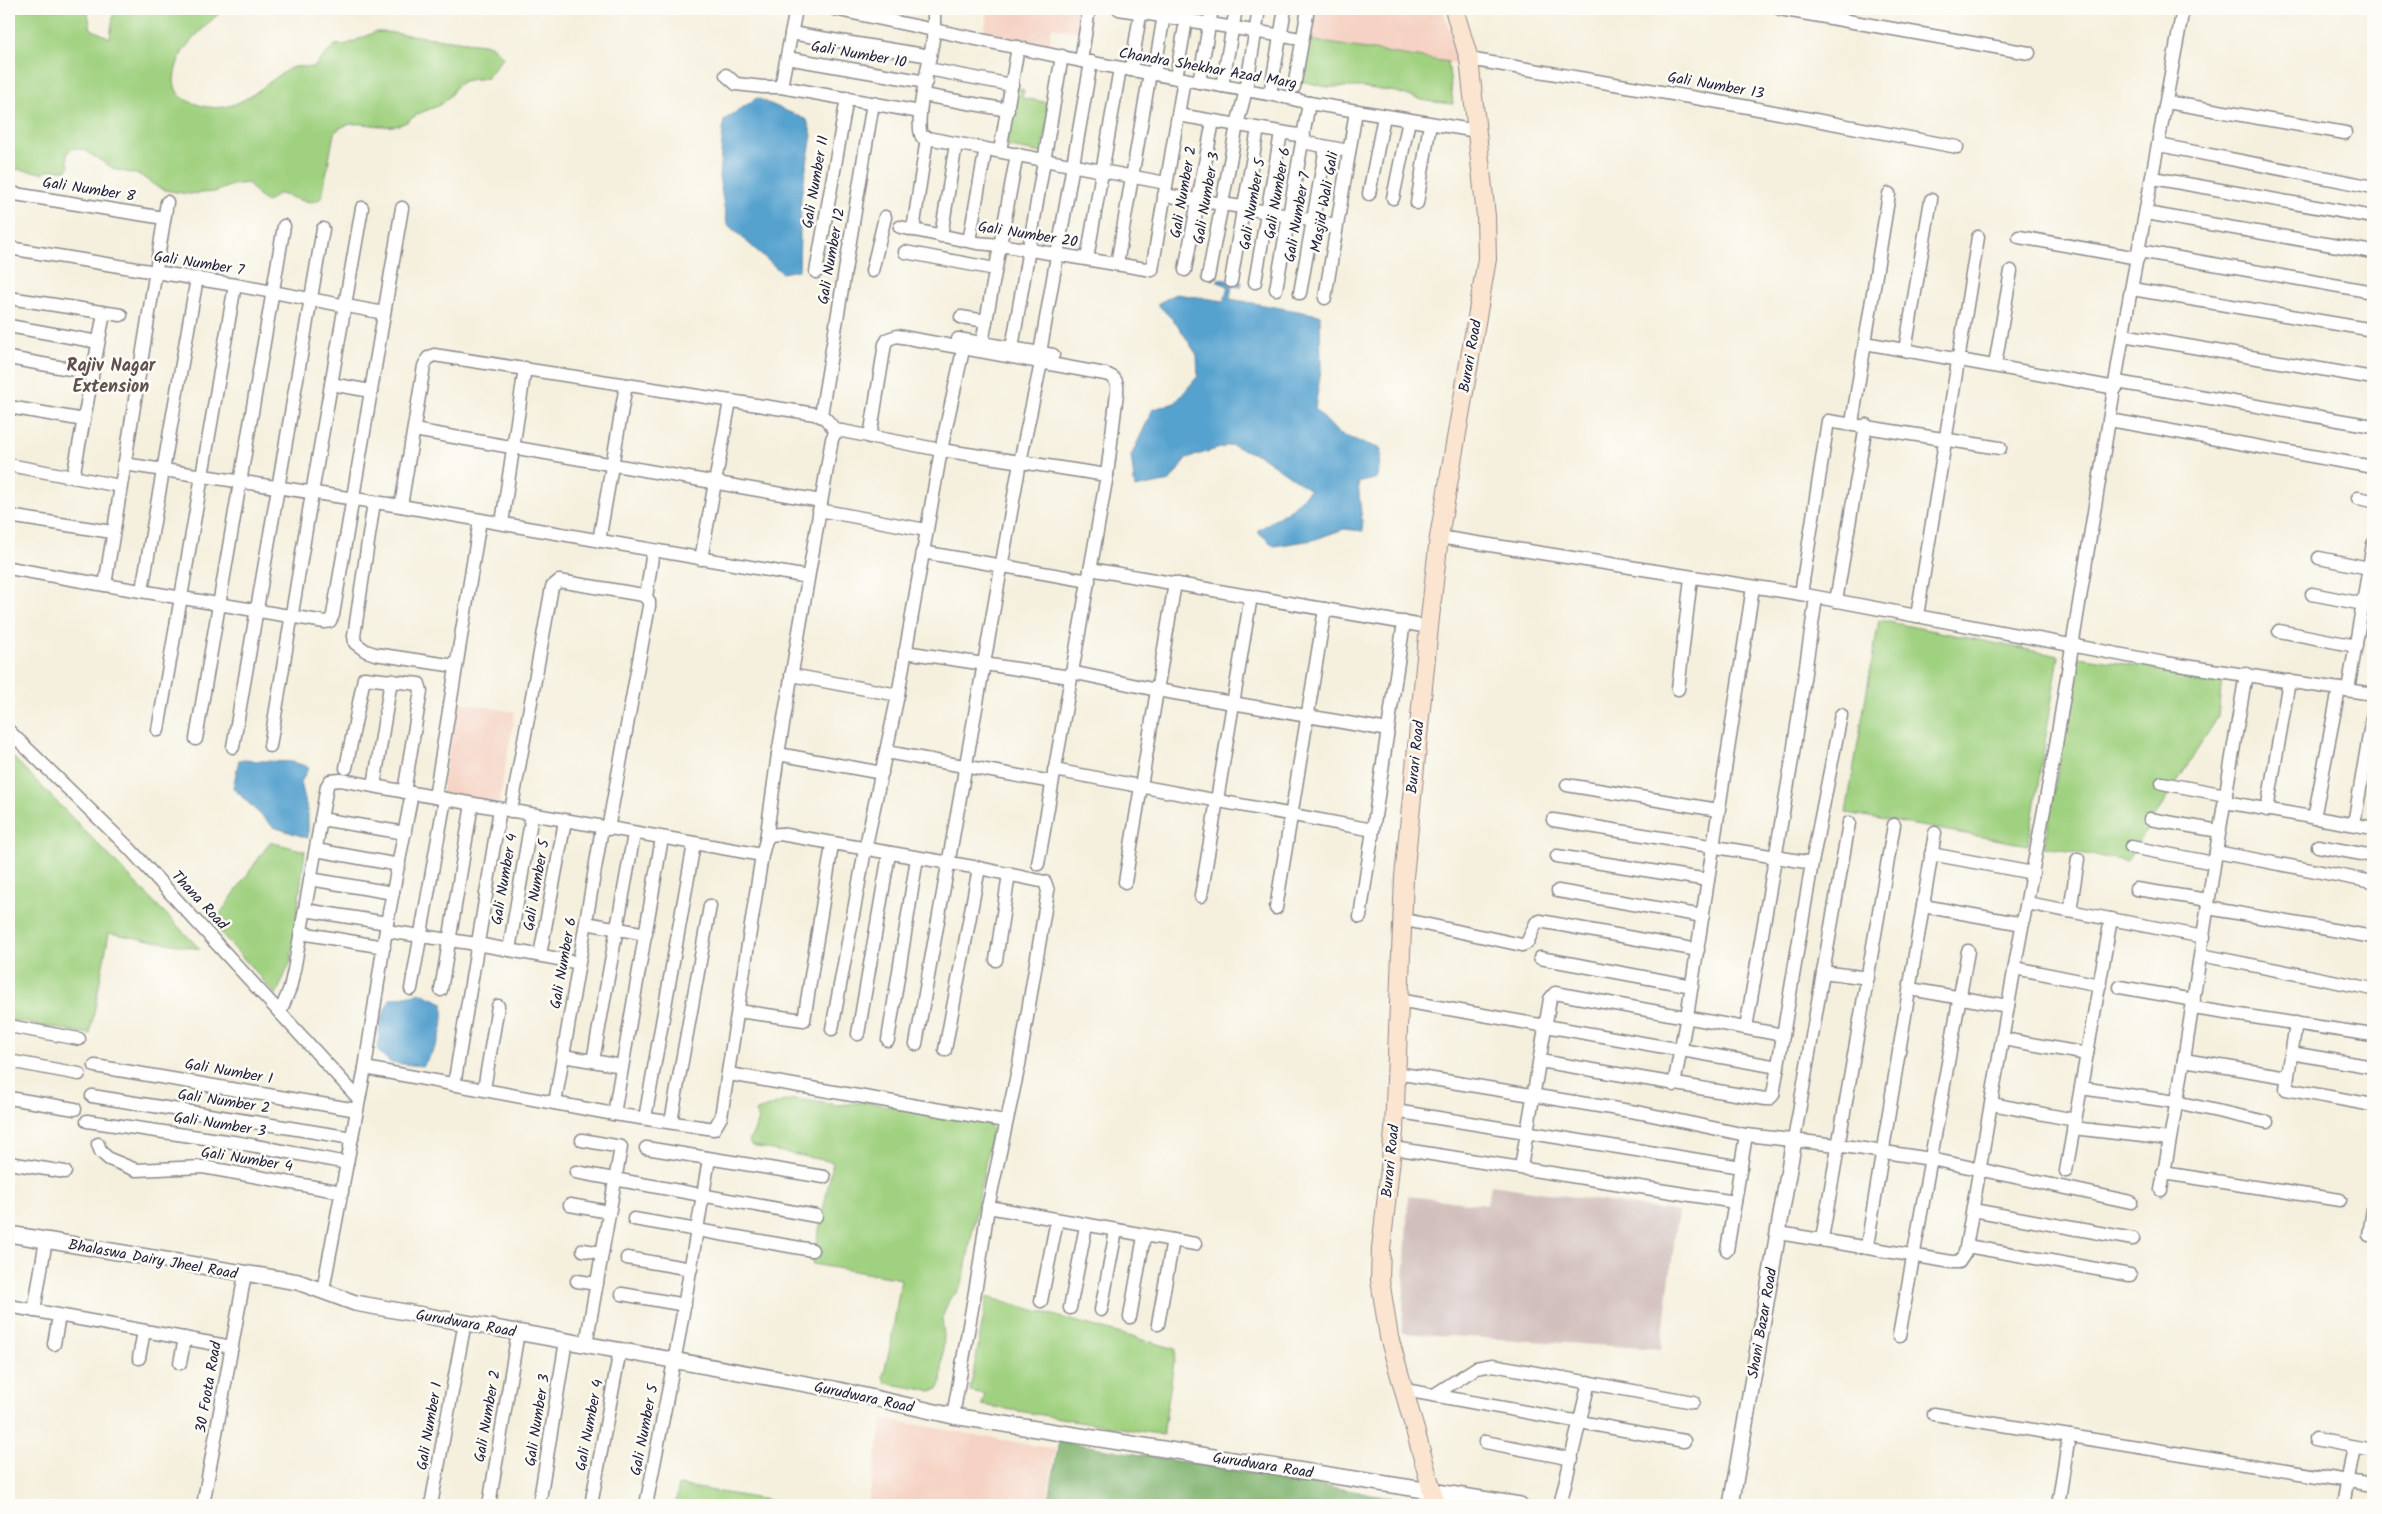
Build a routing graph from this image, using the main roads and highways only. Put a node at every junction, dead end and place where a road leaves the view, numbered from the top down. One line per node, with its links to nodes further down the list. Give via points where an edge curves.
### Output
1 (1454, 9): 2 (main road, Burari Road, via 1469,59 1486,216 1487,259 1439,537 1429,626 1401,919 1395,1111 1380,1249 1380,1280 1389,1337)
2 (1435, 1499)

